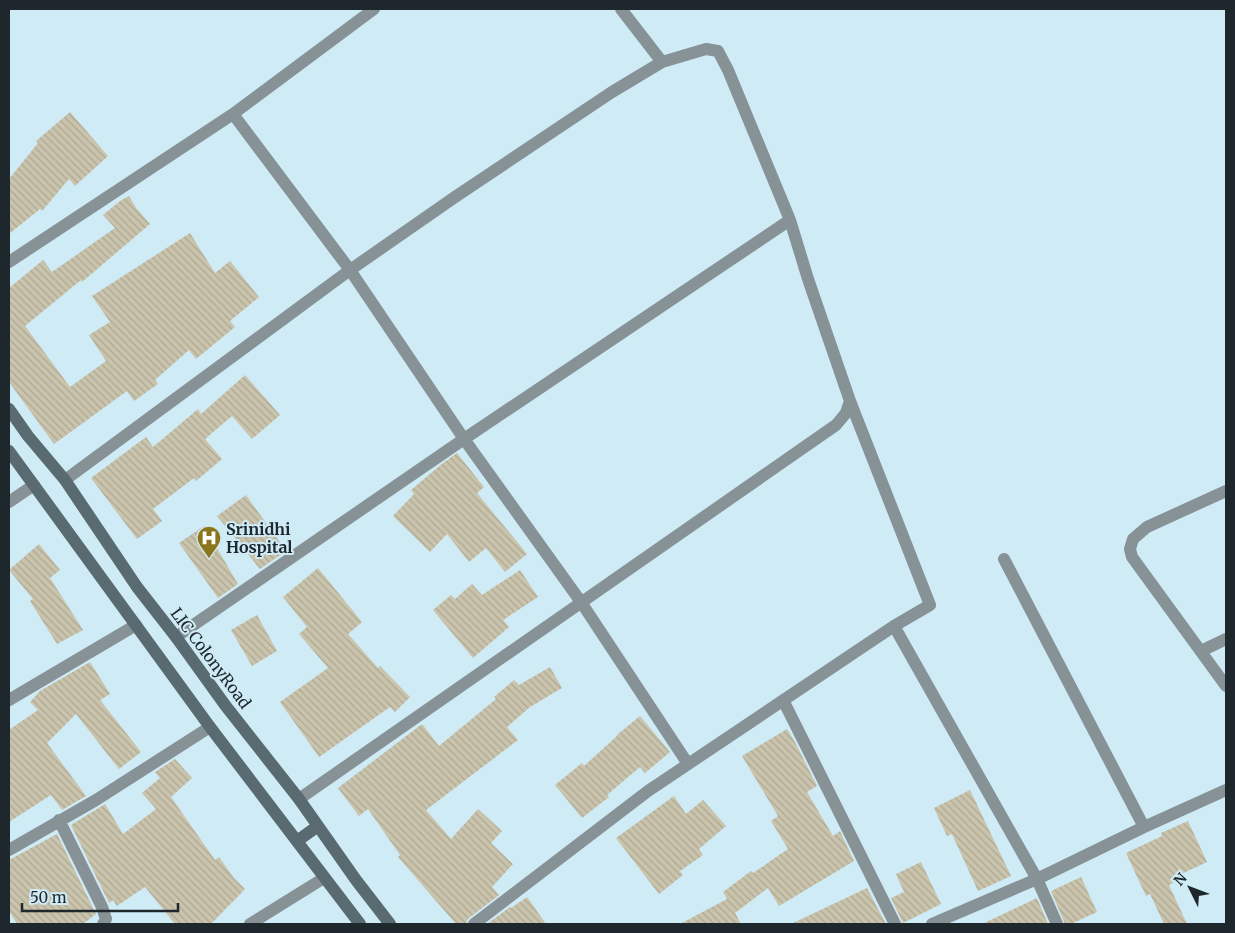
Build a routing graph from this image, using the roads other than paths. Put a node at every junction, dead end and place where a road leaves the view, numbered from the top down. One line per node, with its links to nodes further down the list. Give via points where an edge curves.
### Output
1 (374, 9): 4 (street)
2 (621, 9): 3 (street)
3 (662, 62): 5 (street, via 706,49 718,51); 7 (street, via 604,97)
4 (233, 114): 6 (street); 7 (street)
5 (790, 220): 8 (street); 10 (street)
6 (9, 262)
7 (350, 270): 10 (street); 12 (street)
8 (850, 401): 17 (street, via 846,413 836,425); 19 (street, via 930,606)
9 (9, 408): 12 (main road, LIC ColonyRoad)
10 (464, 440): 17 (street); 20 (street)
11 (9, 451): 13 (main road)
12 (65, 480): 20 (main road, LIC ColonyRoad, via 137,587)
13 (34, 485): 15 (street); 18 (main road)
14 (1226, 491): 22 (street, via 1147,528 1133,539 1130,549 1132,558)
15 (9, 502)
16 (1004, 559): 32 (street)
17 (581, 602): 27 (street); 29 (street)
18 (136, 625): 24 (street); 26 (main road)
19 (894, 626): 25 (street); 36 (street)
20 (176, 637): 29 (main road, LIC ColonyRoad)
21 (1226, 639): 22 (street)
22 (1201, 651): 23 (street)
23 (1226, 686)
24 (9, 700)
25 (783, 700): 27 (street); 42 (street)
26 (210, 727): 30 (street); 33 (main road)
27 (688, 764): 41 (street)
28 (1226, 790): 32 (street)
29 (300, 799): 31 (main road, LIC ColonyRoad)
30 (59, 820): 34 (street); 37 (street, via 102,907 106,919)
31 (318, 826): 33 (main road); 40 (main road, LIC ColonyRoad)
32 (1144, 827): 36 (street)
33 (297, 841): 35 (main road)
34 (9, 850)
35 (324, 878): 38 (street); 39 (main road)
36 (1037, 879): 43 (street); 44 (street)
37 (102, 924)
38 (250, 924)
39 (360, 924)
40 (390, 924)
41 (474, 924)
42 (895, 924)
43 (932, 924)
44 (1057, 924)

